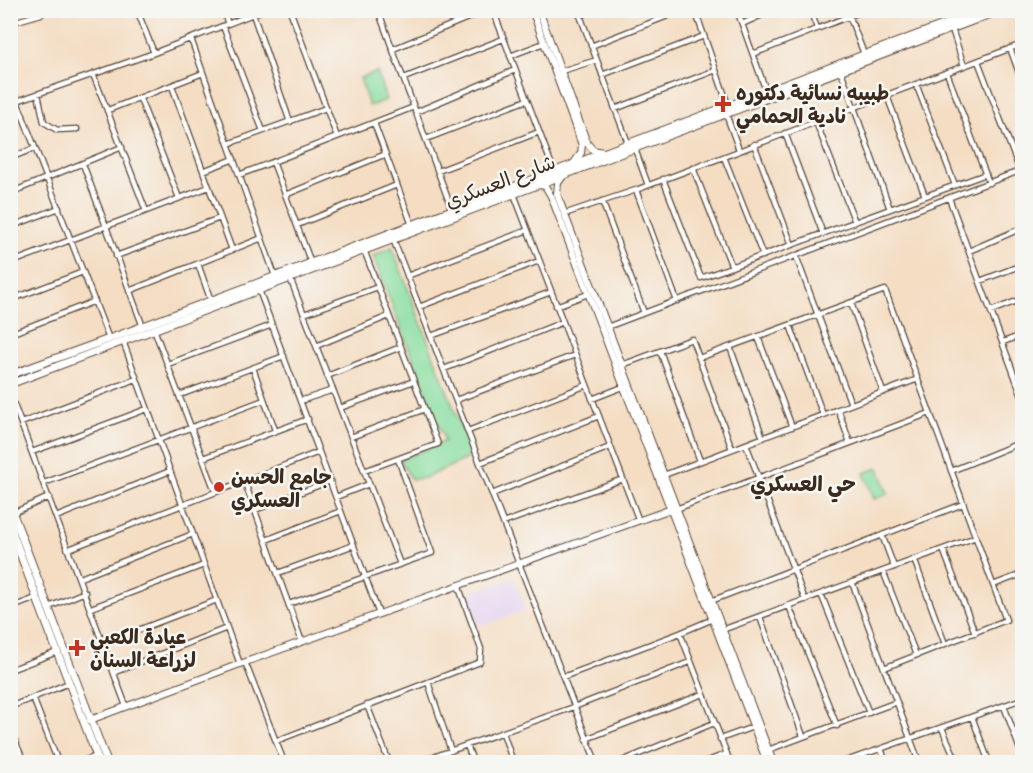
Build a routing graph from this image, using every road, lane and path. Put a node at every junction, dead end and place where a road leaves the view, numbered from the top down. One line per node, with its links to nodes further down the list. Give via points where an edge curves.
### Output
1 (47, 10): 26 (street)
2 (137, 10): 39 (street)
3 (223, 10): 28 (street)
4 (263, 10): 24 (street)
5 (290, 10): 66 (street)
6 (393, 10): 21 (street)
7 (487, 10): 38 (street)
8 (493, 10): 33 (street)
9 (532, 10): 34 (street)
10 (539, 10): 48 (street)
11 (592, 10): 22 (street)
12 (683, 10): 36 (street)
13 (694, 10): 31 (street)
14 (737, 10): 27 (street)
15 (810, 10): 29 (street)
16 (865, 10): 23 (street)
17 (959, 10): 25 (street)
18 (983, 10): 25 (main road, شارع العسكري)
19 (1001, 10): 30 (main road, شارع العسكري)
20 (772, 11): 27 (street)
21 (379, 13): 38 (street)
22 (579, 13): 36 (street)
23 (848, 13): 29 (street); 41 (street)
24 (253, 14): 28 (street); 74 (street)
25 (962, 19): 41 (main road, شارع العسكري)
26 (10, 23)
27 (742, 24): 40 (street)
28 (226, 25): 32 (street); 80 (street)
29 (817, 28): 40 (street)
30 (952, 29): 45 (street); 49 (main road, شارع العسكري)
31 (704, 36): 47 (street); 53 (street)
32 (191, 39): 39 (street); 52 (street)
33 (503, 39): 42 (street); 54 (street)
34 (544, 43): 42 (street); 99 (street, via 582,144)
35 (1023, 44): 37 (street)
36 (591, 46): 43 (street)
37 (1010, 48): 44 (street); 55 (street)
38 (393, 49): 54 (street)
39 (154, 53): 51 (street)
40 (753, 54): 59 (street)
41 (864, 54): 59 (main road, شارع العسكري)
42 (510, 56): 46 (street)
43 (597, 60): 48 (street); 53 (street)
44 (978, 61): 45 (street); 101 (street)
45 (964, 66): 50 (street)
46 (516, 70): 63 (street); 69 (street)
47 (716, 70): 65 (street); 67 (street)
48 (561, 71): 92 (street, via 587,143 593,150)
49 (841, 71): 68 (street); 71 (main road, شارع العسكري)
50 (947, 73): 57 (street); 106 (street)
51 (93, 74): 60 (street); 70 (street)
52 (203, 74): 58 (street); 86 (street)
53 (602, 75): 67 (street)
54 (404, 78): 69 (street)
55 (1023, 81)
56 (10, 83): 64 (street)
57 (916, 84): 61 (street); 113 (street)
58 (172, 86): 62 (street); 102 (street)
59 (766, 91): 65 (main road, شارع العسكري)
60 (38, 94): 64 (street); 78 (street, via 44,122 57,130)
61 (887, 96): 68 (street); 121 (street)
62 (140, 99): 70 (street); 122 (street)
63 (527, 100): 81 (street); 84 (street)
64 (17, 101): 72 (street)
65 (728, 105): 77 (main road, شارع العسكري)
66 (326, 108): 74 (street); 83 (street)
67 (615, 108): 85 (street)
68 (855, 108): 75 (street); 128 (street)
69 (415, 109): 76 (street); 84 (street)
70 (108, 110): 88 (street)
71 (726, 114): 77 (main road, شارع العسكري); 91 (street)
72 (23, 115): 73 (street); 89 (street)
73 (10, 120)
74 (290, 122): 80 (street)
75 (816, 122): 82 (street); 134 (street)
76 (374, 123): 83 (street); 93 (street)
77 (687, 125): 79 (main road, شارع العسكري)
78 (76, 129)
79 (673, 130): 85 (main road, شارع العسكري); 90 (main road, شارع العسكري)
80 (263, 131): 86 (street)
81 (539, 132): 103 (street); 104 (street)
82 (784, 133): 87 (street); 142 (street)
83 (337, 137): 97 (street)
84 (426, 140): 103 (street)
85 (628, 143): 92 (main road, شارع العسكري)
86 (228, 144): 96 (street)
87 (754, 144): 91 (street); 146 (street)
88 (122, 147): 98 (street); 130 (street)
89 (36, 148): 95 (street); 108 (street)
90 (635, 149): 105 (main road, شارع العسكري); 112 (street)
91 (739, 150): 94 (street)
92 (603, 152): 99 (main road, شارع العسكري)
93 (386, 154): 111 (street); 119 (street)
94 (724, 157): 100 (street); 151 (street)
95 (10, 158)
96 (234, 159): 102 (street); 107 (street)
97 (273, 162): 107 (street); 119 (street)
98 (83, 164): 108 (street); 137 (street)
99 (573, 164): 104 (main road, شارع العسكري)
100 (693, 168): 109 (street); 158 (street)
101 (1021, 170): 110 (street)
102 (203, 171): 115 (street)
103 (438, 171): 129 (street)
104 (554, 171): 124 (main road, شارع العسكري)
105 (566, 174): 114 (main road, شارع العسكري); 120 (street)
106 (986, 174): 110 (street); 113 (street)
107 (239, 175): 143 (street)
108 (47, 179): 117 (street); 127 (street)
109 (663, 179): 112 (street); 159 (street, via 701,278)
110 (989, 183): 123 (street)
111 (397, 185): 135 (street); 136 (street)
112 (648, 185): 116 (street)
113 (955, 185): 121 (street)
114 (535, 186): 118 (main road, شارع العسكري); 120 (street, via 545,186)
115 (209, 187): 122 (street); 132 (street)
116 (636, 190): 125 (street); 177 (street)
117 (10, 193)
118 (514, 194): 124 (main road, شارع العسكري); 141 (street)
119 (285, 195): 135 (street)
120 (554, 195): 131 (street); 170 (street)
121 (925, 196): 128 (street)
122 (179, 198): 130 (street)
123 (949, 198): 140 (street); 149 (street)
124 (488, 200): 126 (main road, شارع العسكري)
125 (602, 201): 131 (street); 182 (street)
126 (475, 205): 129 (main road, شارع العسكري); 145 (main road, شارع العسكري)
127 (59, 208): 138 (street); 144 (street)
128 (890, 209): 133 (street)
129 (452, 210): 136 (main road, شارع العسكري)
130 (146, 211): 137 (street)
131 (564, 214): 190 (street)
132 (220, 218): 147 (street); 150 (street)
133 (863, 219): 134 (street); 140 (street)
134 (855, 222): 142 (street)
135 (297, 225): 155 (street)
136 (412, 225): 155 (main road, شارع العسكري)
137 (105, 226): 144 (street); 150 (street)
138 (10, 227)
139 (1023, 228): 149 (street)
140 (866, 229): 152 (street)
141 (528, 230): 153 (street); 162 (street)
142 (823, 234): 146 (street)
143 (262, 238): 147 (street); 161 (street)
144 (70, 239): 154 (street); 160 (street)
145 (393, 239): 148 (main road, شارع العسكري); 162 (street)
146 (792, 245): 151 (street)
147 (232, 250): 156 (street)
148 (364, 250): 163 (main road, شارع العسكري); 166 (street)
149 (969, 251): 164 (street)
150 (116, 256): 168 (street)
151 (763, 256): 158 (street)
152 (796, 256): 165 (street); 184 (street)
153 (539, 261): 169 (street); 180 (street)
154 (10, 263)
155 (311, 263): 161 (main road, شارع العسكري)
156 (198, 264): 168 (street); 176 (street)
157 (1023, 265): 164 (street)
158 (732, 267): 159 (street)
159 (722, 271): 165 (street)
160 (83, 272): 173 (street); 175 (street)
161 (276, 276): 171 (main road, شارع العسكري)
162 (407, 276): 180 (street)
163 (290, 278): 167 (main road, شارع العسكري); 183 (street)
164 (980, 281): 181 (street)
165 (726, 282): 177 (street)
166 (378, 287): 183 (street); 185 (street)
167 (259, 290): 171 (main road, شارع العسكري); 187 (street)
168 (129, 291): 189 (street)
169 (551, 292): 179 (street); 194 (street)
170 (588, 294): 179 (street); 219 (street)
171 (233, 296): 174 (main road, شارع العسكري)
172 (1023, 299): 181 (street)
173 (10, 300)
174 (222, 300): 176 (main road, شارع العسكري); 191 (main road, شارع العسكري)
175 (94, 301): 192 (street); 196 (street)
176 (212, 301): 189 (main road, شارع العسكري)
177 (676, 301): 182 (street)
178 (851, 303): 184 (street); 215 (street, via 885,291); 221 (street)
179 (556, 306): 186 (street)
180 (419, 307): 194 (street)
181 (991, 311): 198 (street)
182 (644, 313): 190 (street)
183 (304, 314): 199 (street)
184 (819, 315): 188 (street); 230 (street)
185 (389, 316): 199 (street); 200 (street)
186 (563, 322): 203 (street); 209 (street)
187 (272, 325): 204 (street); 206 (street)
188 (789, 325): 195 (street); 237 (street)
189 (143, 327): 196 (main road, شارع العسكري)
190 (607, 327): 207 (street)
191 (154, 329): 197 (main road, شارع العسكري); 206 (street)
192 (10, 334)
193 (1023, 335): 198 (street)
194 (431, 336): 209 (street)
195 (758, 337): 201 (street); 242 (street)
196 (109, 339): 212 (main road, شارع العسكري)
197 (123, 341): 214 (street); 217 (main road, شارع العسكري)
198 (1003, 342): 211 (street)
199 (316, 346): 213 (street)
200 (401, 347): 213 (street); 216 (street)
201 (730, 347): 205 (street); 246 (street)
202 (660, 351): 205 (street, via 692,339); 207 (street); 257 (street)
203 (575, 355): 218 (street); 227 (street)
204 (284, 356): 208 (street); 229 (street)
205 (699, 358): 252 (street)
206 (168, 364): 223 (street)
207 (622, 365): 228 (street)
208 (253, 368): 223 (street); 226 (street)
209 (444, 369): 227 (street)
210 (1023, 370): 211 (street)
211 (1014, 373): 224 (street)
212 (10, 375)
213 (327, 376): 220 (street)
214 (136, 379): 232 (street); 240 (street)
215 (918, 379): 221 (street); 236 (street)
216 (414, 381): 231 (street); 233 (street)
217 (10, 384)
218 (587, 386): 225 (street); 244 (street)
219 (623, 387): 225 (street); 228 (street)
220 (333, 390): 229 (street); 231 (street)
221 (883, 392): 230 (street)
222 (10, 394): 240 (street)
223 (180, 395): 241 (street)
224 (1023, 396)
225 (592, 399): 238 (street)
226 (264, 400): 241 (street); 243 (street)
227 (456, 400): 244 (street)
228 (632, 400): 235 (street)
229 (300, 401): 239 (street)
230 (851, 404): 234 (street)
231 (340, 408): 245 (street)
232 (147, 409): 247 (street); 253 (street)
233 (425, 409): 245 (street); 256 (street, via 438,444)
234 (838, 409): 237 (street); 249 (street)
235 (636, 410): 262 (street); 276 (street)
236 (930, 413): 249 (street); 261 (street)
237 (823, 415): 242 (street)
238 (598, 416): 251 (street); 258 (street)
239 (308, 419): 243 (street); 254 (street)
240 (21, 423): 253 (street)
241 (192, 427): 247 (street); 255 (street)
242 (792, 427): 246 (street)
243 (275, 430): 255 (street)
244 (468, 431): 258 (street)
245 (351, 437): 260 (street)
246 (763, 438): 250 (street)
247 (159, 440): 259 (street); 267 (street)
248 (1023, 442): 261 (street)
249 (850, 443): 263 (street)
250 (746, 444): 252 (street); 263 (street)
251 (610, 447): 264 (street); 270 (street)
252 (732, 449): 257 (street)
253 (32, 452): 267 (street)
254 (319, 452): 265 (street); 266 (street)
255 (203, 458): 269 (street)
256 (398, 459): 260 (street); 293 (street, via 432,553)
257 (700, 461): 262 (street)
258 (480, 463): 270 (street)
259 (170, 471): 273 (street); 279 (street)
260 (364, 471): 268 (street)
261 (951, 471): 274 (street)
262 (664, 475): 276 (street)
263 (759, 478): 276 (street); 298 (street)
264 (623, 479): 280 (street); 281 (street)
265 (244, 480): 269 (street); 277 (street)
266 (330, 482): 272 (street); 277 (street)
267 (44, 483): 271 (street)
268 (369, 484): 272 (street); 293 (street)
269 (215, 491): 273 (street)
270 (492, 494): 281 (street)
271 (49, 496): 275 (street); 279 (street)
272 (336, 497): 278 (street)
273 (182, 504): 283 (street); 289 (street)
274 (963, 504): 284 (street); 285 (street)
275 (12, 509): 291 (main road)
276 (673, 509): 280 (street); 312 (street); 320 (street)
277 (255, 510): 286 (street)
278 (341, 512): 286 (street); 288 (street)
279 (56, 516): 289 (street)
280 (639, 521): 294 (street)
281 (503, 523): 294 (street)
282 (10, 527): 287 (main road)
283 (193, 534): 295 (street); 303 (street)
284 (882, 535): 296 (street); 298 (street)
285 (976, 537): 290 (street); 306 (street)
286 (266, 540): 300 (street)
287 (14, 545): 291 (main road)
288 (354, 545): 300 (street); 302 (street)
289 (69, 549): 303 (street)
290 (943, 549): 292 (street); 324 (street)
291 (24, 551): 297 (main road)
292 (914, 560): 296 (street); 327 (street)
293 (400, 564): 302 (street)
294 (519, 564): 305 (street); 337 (street)
295 (204, 565): 310 (street); 317 (street)
296 (894, 567): 299 (street)
297 (30, 568): 309 (main road); 315 (main road)
298 (794, 569): 311 (street); 312 (street)
299 (883, 571): 304 (street); 329 (street)
300 (278, 573): 313 (street)
301 (1023, 574): 306 (street)
302 (366, 577): 313 (street); 318 (street)
303 (80, 578): 307 (street)
304 (852, 582): 308 (street); 333 (street)
305 (458, 585): 318 (street); 338 (street, via 481,650 480,662)
306 (993, 585): 324 (street, via 1006,620)
307 (85, 592): 315 (street); 317 (street)
308 (821, 594): 311 (street); 349 (street)
309 (36, 598): 316 (street); 328 (main road)
310 (217, 600): 321 (street); 326 (street)
311 (805, 600): 314 (street)
312 (711, 601): 322 (street)
313 (289, 604): 325 (street)
314 (789, 606): 319 (street); 353 (street)
315 (49, 607): 351 (main road)
316 (10, 608)
317 (91, 608): 326 (street)
318 (379, 614): 325 (street)
319 (760, 616): 322 (street); 358 (street)
320 (713, 619): 323 (street); 330 (street)
321 (227, 628): 332 (street); 335 (street)
322 (722, 630): 330 (street)
323 (680, 633): 331 (street); 337 (street)
324 (975, 633): 327 (street)
325 (302, 642): 332 (street)
326 (104, 643): 335 (street)
327 (945, 644): 329 (street)
328 (57, 652): 334 (street); 339 (main road)
329 (916, 655): 333 (street)
330 (731, 660): 336 (street)
331 (690, 662): 340 (street); 348 (street)
332 (242, 663): 345 (street); 362 (street)
333 (884, 668): 343 (street)
334 (10, 670)
335 (115, 672): 345 (street)
336 (736, 673): 354 (street); 366 (street)
337 (563, 677): 348 (street)
338 (428, 682): 344 (street); 367 (street)
339 (69, 683): 341 (street); 371 (main road)
340 (702, 694): 352 (street); 359 (street)
341 (33, 698): 347 (street); 374 (street)
342 (1023, 699): 346 (street)
343 (897, 702): 349 (street); 361 (street)
344 (367, 705): 362 (street); 377 (street)
345 (126, 706): 351 (street)
346 (1004, 706): 350 (street); 370 (street)
347 (10, 707)
348 (574, 707): 357 (street); 359 (street)
349 (869, 712): 353 (street)
350 (972, 717): 355 (street); 391 (street)
351 (90, 720): 371 (main road)
352 (714, 723): 360 (street); 382 (street)
353 (837, 726): 358 (street)
354 (753, 727): 360 (street); 385 (street)
355 (942, 728): 361 (street); 390 (street)
356 (10, 729): 364 (street)
357 (503, 733): 363 (street); 380 (street)
358 (803, 736): 366 (street)
359 (586, 739): 381 (street)
360 (720, 739): 369 (street)
361 (910, 739): 365 (street); 389 (street)
362 (276, 741): 376 (street)
363 (467, 745): 367 (street); 379 (street)
364 (18, 749): 368 (street); 373 (street)
365 (881, 749): 387 (street); 388 (street)
366 (768, 750): 386 (street)
367 (451, 751): 372 (street)
368 (10, 752)
369 (726, 754): 383 (street); 384 (street)
370 (1023, 755)
371 (101, 760): 375 (street)
372 (437, 760): 378 (street)
373 (24, 762)
374 (58, 762)
375 (80, 762)
376 (284, 762)
377 (389, 762)
378 (419, 762)
379 (473, 762)
380 (513, 762)
381 (596, 762)
382 (620, 762)
383 (705, 762)
384 (730, 762)
385 (767, 762)
386 (773, 762)
387 (846, 762)
388 (886, 762)
389 (919, 762)
390 (957, 762)
391 (989, 762)

